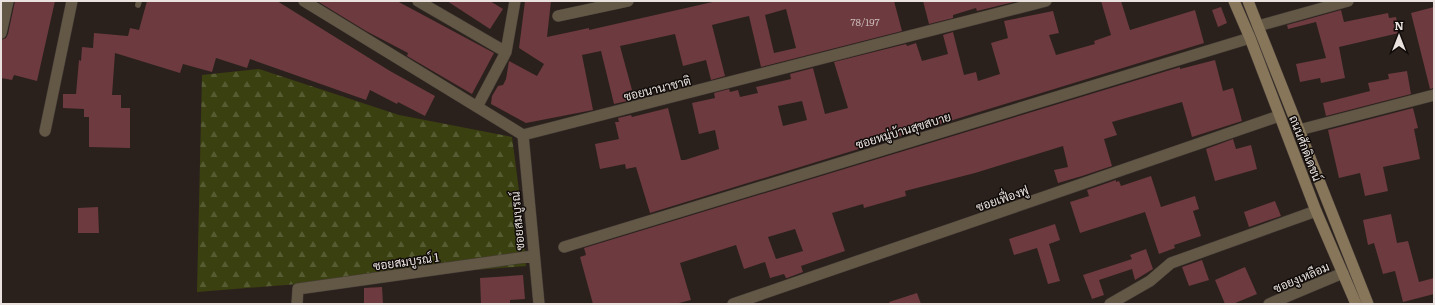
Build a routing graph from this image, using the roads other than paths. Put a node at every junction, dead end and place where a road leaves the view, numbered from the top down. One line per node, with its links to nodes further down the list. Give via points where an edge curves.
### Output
1 (8, 1): 14 (street)
2 (72, 1): 21 (street)
3 (304, 1): 18 (street)
4 (418, 1): 16 (street)
5 (515, 1): 16 (street)
6 (628, 1): 11 (street)
7 (1046, 1): 22 (street, ซอยนานาชาติ)
8 (1234, 1): 15 (main road, ถนนศักดิเดชน์)
9 (1248, 1): 13 (main road)
10 (1348, 1): 13 (street)
11 (587, 5): 12 (street)
12 (558, 16)
13 (1258, 26): 20 (main road)
14 (1, 33)
15 (1250, 38): 19 (main road, ถนนศักดิเดชน์); 24 (street, ซอยหมู่บ้านสุขสบาย)
16 (506, 52): 18 (street)
17 (1434, 95): 20 (street)
18 (477, 107): 22 (street)
19 (1279, 116): 23 (main road, ถนนศักดิเดชน์); 29 (street, ซอยเฟื่องฟู)
20 (1299, 130): 33 (main road)
21 (45, 131)
22 (523, 135): 25 (street, ซอยสมบูรณ์)
23 (1316, 211): 26 (main road, ถนนศักดิเดชน์); 30 (street, via 1171,263 1150,281)
24 (564, 247)
25 (533, 256): 27 (street, ซอยสมบูรณ์ 1, via 298,289); 28 (street, ซอยสมบูรณ์)
26 (1343, 273): 31 (street, ซอยงูเหลือม); 32 (main road, ถนนศักดิเดชน์)
27 (297, 304)
28 (538, 304)
29 (733, 304)
30 (1110, 304)
31 (1269, 304)
32 (1356, 304)
33 (1368, 304)

